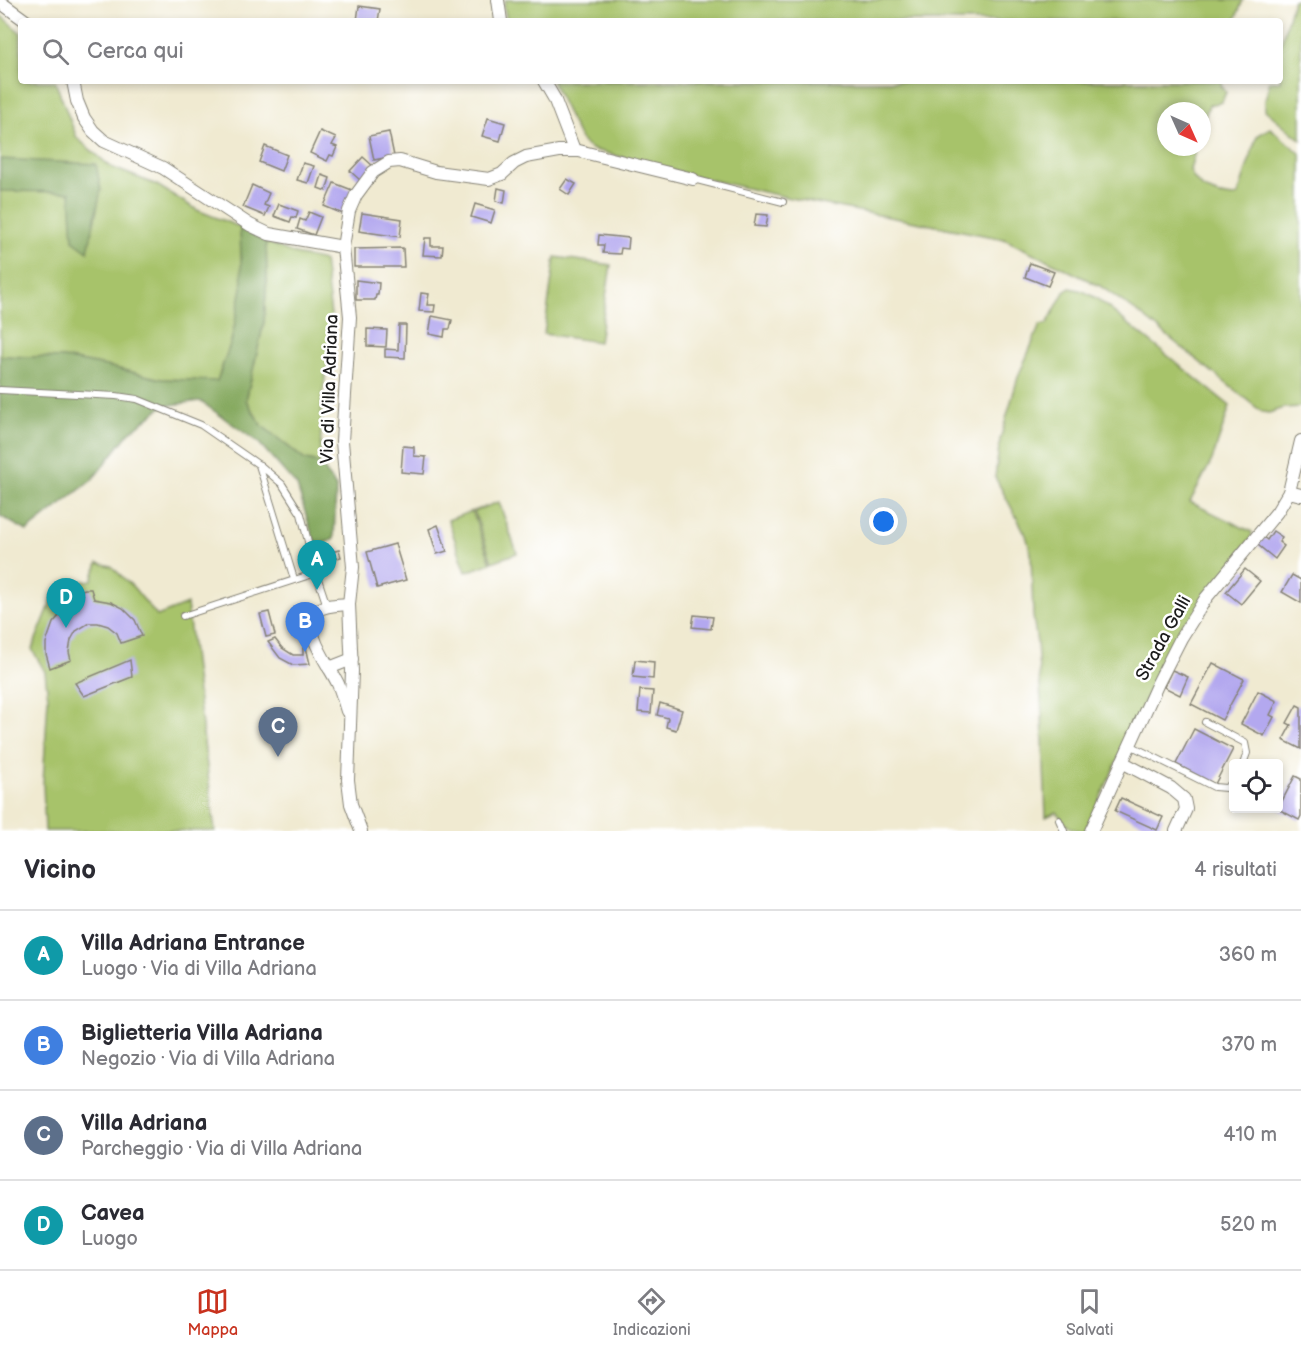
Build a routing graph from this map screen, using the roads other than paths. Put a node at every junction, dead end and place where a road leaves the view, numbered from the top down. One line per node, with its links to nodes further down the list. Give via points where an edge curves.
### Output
1 (498, 0): 4 (street)
2 (0, 2): 3 (street)
3 (22, 18)
4 (501, 18)
5 (74, 84): 10 (street, via 81,112 104,141 163,168 264,232)
6 (546, 84): 7 (street)
7 (574, 150): 8 (street, Via di Villa Adriana); 10 (street, Via di Villa Adriana, via 526,157 489,179 436,172 400,161 385,164 366,179 356,195)
8 (693, 179): 9 (lane)
9 (783, 202)
10 (343, 247): 17 (street, Via di Villa Adriana, via 350,317 342,441 353,567)
11 (0, 390): 13 (lane, via 137,399 201,424)
12 (1301, 441): 14 (street, Strada Galli)
13 (259, 465): 15 (lane, via 282,484 301,514); 16 (lane)
14 (1295, 493): 24 (street, Strada Galli, via 1201,606 1165,669)
15 (316, 573): 16 (lane); 18 (lane)
16 (294, 579): 19 (lane)
17 (350, 604): 18 (street); 20 (street, Via di Villa Adriana)
18 (327, 607): 21 (street, Via di Villa Adriana, via 316,612 313,620 314,639)
19 (183, 616)
20 (352, 659): 21 (street); 22 (street, Via di Villa Adriana)
21 (329, 668): 22 (street, Via di Villa Adriana)
22 (349, 716): 29 (street, Via di Villa Adriana, via 348,789)
23 (1205, 722): 25 (lane, via 1245,743)
24 (1130, 745): 26 (street, Strada Galli); 27 (lane, via 1214,788)
25 (1245, 759)
26 (1122, 762): 31 (street, Strada Galli); 32 (street, via 1184,799 1186,809)
27 (1229, 785)
28 (1059, 820): 30 (lane)
29 (361, 831)
30 (1065, 831)
31 (1091, 831)
32 (1176, 831)

